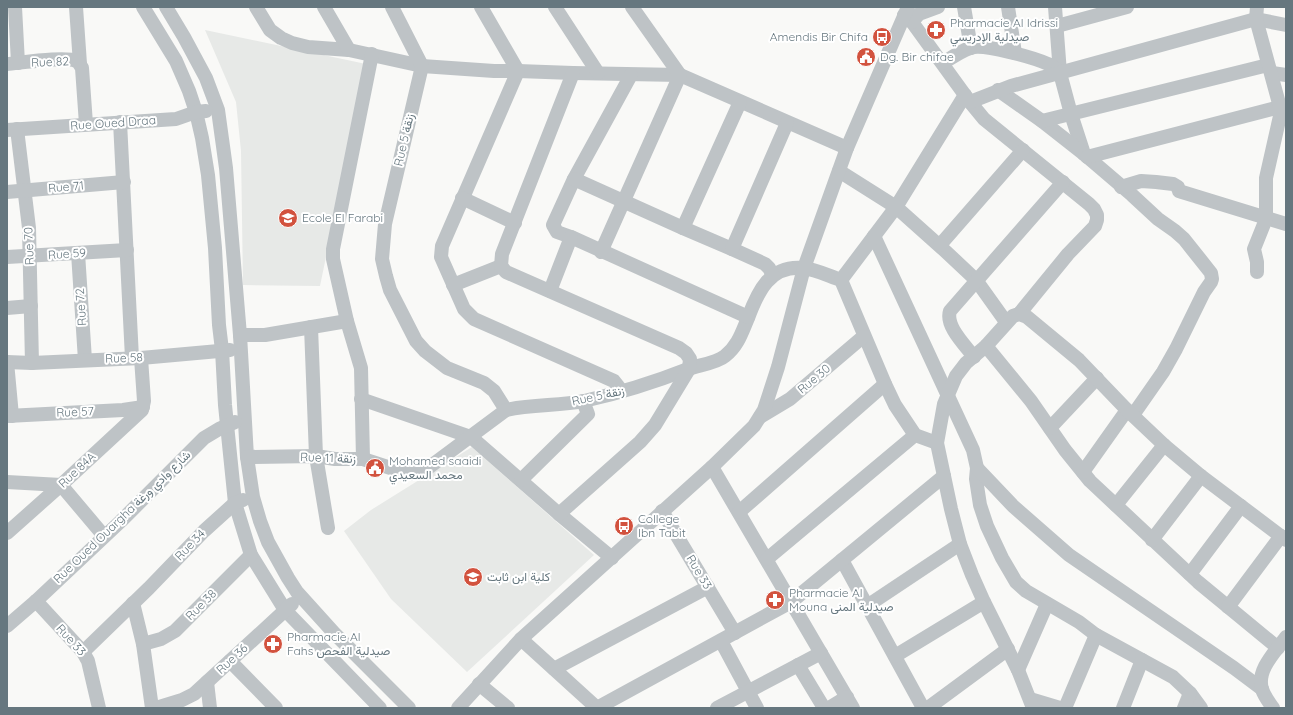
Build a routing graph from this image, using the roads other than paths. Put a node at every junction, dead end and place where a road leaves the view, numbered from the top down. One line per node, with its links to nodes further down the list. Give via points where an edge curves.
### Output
1 (15, 7): 25 (street)
2 (76, 7): 26 (street)
3 (143, 7): 40 (street, via 176,61)
4 (166, 7): 39 (street, via 202,71)
5 (256, 7): 21 (street, via 270,30 281,38 308,47)
6 (324, 7): 21 (street)
7 (392, 7): 27 (street)
8 (481, 7): 29 (street)
9 (555, 7): 30 (street)
10 (632, 7): 34 (street)
11 (938, 7): 17 (street)
12 (964, 7): 20 (street)
13 (1008, 7): 23 (street)
14 (1055, 7): 19 (street)
15 (1127, 7): 19 (street)
16 (1256, 13): 18 (street); 28 (street); 31 (street)
17 (908, 15): 24 (street); 48 (street)
18 (1286, 25)
19 (1057, 26): 31 (street)
20 (971, 48): 23 (street); 24 (street)
21 (349, 50): 22 (street)
22 (372, 54): 27 (street); 86 (street, via 333,249 334,266)
23 (1015, 54): 31 (street, via 1050,65)
24 (943, 63): 37 (street)
25 (13, 64): 26 (street, Rue 82, via 67,59)
26 (80, 64): 46 (street, Rue 82)
27 (422, 66): 29 (street); 107 (street, Rue 5 زنقة, via 385,224 382,259 386,276 390,290 416,341 425,352 447,368 484,383 494,391)
28 (1270, 69): 35 (street); 41 (street); 42 (street)
29 (518, 71): 32 (street); 58 (street)
30 (598, 73): 32 (street); 33 (street)
31 (1060, 73): 36 (street); 42 (street)
32 (574, 74): 62 (street)
33 (631, 75): 34 (street); 52 (street)
34 (680, 75): 38 (street); 59 (street)
35 (1286, 75)
36 (998, 90): 37 (street); 44 (street)
37 (968, 99): 49 (street, via 984,118); 60 (street)
38 (740, 102): 45 (street); 64 (street)
39 (218, 110): 40 (street, Rue Oued Draa); 89 (street, via 226,168)
40 (196, 112): 43 (street, Rue Oued Draa, via 176,119); 93 (street, via 208,175)
41 (1282, 113): 50 (street); 61 (street, via 1266,178)
42 (1071, 114): 44 (street); 50 (street)
43 (120, 122): 46 (street, Rue Oued Draa); 53 (street)
44 (1042, 122): 50 (street)
45 (787, 123): 48 (street); 68 (street)
46 (86, 124): 47 (street, Rue Oued Draa)
47 (12, 129): 56 (street, Rue 70)
48 (847, 148): 51 (street)
49 (1023, 150): 54 (street); 67 (street)
50 (1085, 156): 55 (street)
51 (839, 171): 60 (street); 75 (street)
52 (574, 179): 59 (street); 66 (street, via 553,225 557,232)
53 (124, 182): 56 (street, Rue 71); 69 (street)
54 (1063, 182): 79 (street); 84 (street, via 1094,209 1098,218 1097,223)
55 (1122, 187): 61 (street, via 1141,181 1173,184 1178,186 1179,191); 108 (street, via 1184,239 1211,273 1212,279 1163,372)
56 (25, 191): 57 (street, Rue 71); 72 (street, Rue 70)
57 (7, 192)
58 (462, 198): 62 (street); 80 (street, via 441,253)
59 (624, 202): 64 (street); 70 (street)
60 (896, 207): 65 (street); 67 (street)
61 (1266, 219): 63 (street); 76 (street, via 1254,249)
62 (515, 223): 74 (street, via 502,254)
63 (1286, 224)
64 (683, 228): 68 (street)
65 (874, 236): 78 (street); 103 (street)
66 (571, 237): 70 (street); 81 (street)
67 (940, 245): 79 (street)
68 (732, 248): 77 (street, via 765,264)
69 (127, 250): 71 (street, Rue 59); 95 (street)
70 (601, 252): 85 (street)
71 (78, 254): 72 (street, Rue 59); 96 (street, Rue 72)
72 (30, 256): 73 (street, Rue 59); 82 (street, Rue 70)
73 (7, 257)
74 (501, 266): 80 (street); 81 (street, via 506,272)
75 (804, 268): 77 (street, Rue 5 زنقة, via 790,268); 78 (street, Rue 5 زنقة); 110 (street, via 772,386)
76 (1256, 272)
77 (773, 275): 85 (street, Rue 5 زنقة, via 759,292)
78 (841, 280): 90 (street)
79 (976, 280): 87 (street); 94 (street, via 948,315 952,328)
80 (453, 284): 102 (street, via 464,309 474,319 614,381)
81 (550, 291): 99 (street, via 679,348 690,359)
82 (31, 306): 83 (street); 98 (street, Rue 70)
83 (7, 308)
84 (1019, 314): 87 (street); 100 (street, via 1027,317)
85 (748, 317): 99 (street, Rue 5 زنقة, via 741,337 726,356)
86 (347, 321): 88 (street); 104 (street, via 361,368)
87 (1006, 322): 91 (street)
88 (311, 327): 89 (street, via 265,335); 118 (street)
89 (240, 335): 92 (street)
90 (864, 336): 101 (street); 110 (street, Rue 30, via 790,399)
91 (986, 346): 94 (street); 113 (street)
92 (241, 349): 93 (street, Rue 58); 111 (street)
93 (222, 350): 95 (street, Rue 58); 112 (street)
94 (974, 357): 103 (street, via 961,369)
95 (137, 358): 96 (street, Rue 58); 106 (street)
96 (85, 360): 98 (street, Rue 58)
97 (7, 362): 98 (street, Rue 58); 109 (street)
98 (32, 363)
99 (689, 369): 102 (street, Rue 5 زنقة); 135 (street, via 655,425 640,442)
100 (1097, 378): 108 (street); 113 (street)
101 (885, 384): 114 (street, via 895,405); 134 (street)
102 (621, 391): 105 (street, Rue 5 زنقة)
103 (948, 394): 116 (street); 122 (street, via 973,450)
104 (361, 399): 115 (street); 120 (street)
105 (583, 401): 107 (street, Rue 5 زنقة); 126 (street, via 588,414)
106 (143, 406): 109 (street, Rue 57, via 123,410); 128 (street, Rue 84A, via 137,415)
107 (506, 410): 115 (street, Rue 11 زنقة)
108 (1130, 412): 117 (street); 123 (street)
109 (9, 416)
110 (760, 417): 121 (street, via 742,439)
111 (245, 419): 112 (street, Rue Oued Ouargha شارع وادي ورغة); 119 (street)
112 (227, 425): 130 (street); 138 (street, Rue Oued Ouargha شارع وادي ورغة, via 204,438)
113 (1050, 428): 123 (street)
114 (915, 435): 116 (street); 144 (street)
115 (471, 438): 120 (street, Rue 11 زنقة, via 428,468 414,474); 126 (street)
116 (937, 443): 124 (street)
117 (1164, 445): 125 (street); 131 (street)
118 (316, 456): 119 (street, Rue 11 زنقة); 120 (street, Rue 11 زنقة); 136 (street)
119 (247, 457): 129 (street)
120 (363, 459)
121 (712, 467): 133 (street); 134 (street)
122 (977, 468): 153 (street, via 980,505 1002,558 1016,582); 175 (street, via 1013,506 1069,555)
123 (1083, 472): 131 (street)
124 (944, 476): 141 (street); 145 (street)
125 (1201, 476): 132 (street); 140 (street)
126 (521, 480): 135 (street)
127 (7, 482): 128 (street)
128 (61, 485): 137 (street, Rue 84A); 138 (street)
129 (253, 497): 130 (street, Rue 34); 148 (street, via 268,542)
130 (235, 503): 142 (street); 152 (street, Rue 34)
131 (1116, 505): 140 (street)
132 (1241, 506): 139 (street); 146 (street)
133 (662, 511): 143 (street); 147 (street, Rue 33)
134 (740, 512): 144 (street)
135 (559, 514): 143 (street)
136 (328, 528)
137 (7, 533)
138 (104, 536): 149 (street, Rue Oued Ouargha شارع وادي ورغة)
139 (1283, 538): 155 (street)
140 (1152, 540): 146 (street)
141 (960, 544): 151 (street); 154 (street)
142 (251, 554): 156 (street); 163 (street, Rue 38, via 175,631 161,639)
143 (612, 558): 160 (street)
144 (766, 559): 150 (street)
145 (842, 560): 150 (street); 154 (street)
146 (1190, 574): 155 (street)
147 (708, 587): 158 (street, Rue 33); 171 (street)
148 (301, 597): 156 (street, Rue 36); 186 (street)
149 (36, 601): 157 (street, Rue Oued Ouargha شارع وادي ورغة); 165 (street, Rue 33)
150 (791, 602): 158 (street); 166 (street)
151 (984, 602): 164 (street); 167 (street)
152 (133, 603): 163 (street); 165 (street, Rue 34)
153 (1047, 604): 159 (street); 172 (street)
154 (867, 606): 167 (street)
155 (1228, 607): 162 (street)
156 (285, 610): 169 (street, Rue 36); 185 (street)
157 (7, 626)
158 (735, 634): 161 (street)
159 (1096, 635): 168 (street); 197 (street)
160 (521, 639): 171 (street); 174 (street)
161 (721, 641): 176 (street); 189 (street)
162 (1282, 643): 175 (street, via 1262,674)
163 (143, 644): 181 (street)
164 (1008, 649): 172 (street); 195 (street)
165 (83, 652): 180 (street, Rue 33, via 88,661)
166 (821, 653): 170 (street); 178 (street)
167 (895, 656): 194 (street)
168 (1142, 660): 177 (street, via 1173,677); 198 (street)
169 (230, 661): 173 (street, Rue 36); 184 (street)
170 (798, 665): 176 (street); 192 (street)
171 (554, 669): 189 (street)
172 (1018, 670): 179 (street)
173 (207, 682): 182 (street, Rue 36, via 194,694); 183 (street)
174 (479, 684): 187 (street); 188 (street)
175 (1262, 690): 201 (street)
176 (749, 692): 190 (street); 191 (street)
177 (1190, 693): 199 (street); 200 (street)
178 (850, 703): 193 (street)
179 (1031, 704): 196 (street)
180 (99, 708)
181 (152, 708)
182 (156, 708)
183 (210, 708)
184 (276, 708)
185 (380, 708)
186 (409, 708)
187 (458, 708)
188 (508, 708)
189 (597, 708)
190 (717, 708)
191 (757, 708)
192 (824, 708)
193 (829, 708)
194 (923, 708)
195 (928, 708)
196 (1060, 708)
197 (1065, 708)
198 (1122, 708)
199 (1184, 708)
200 (1201, 708)
201 (1273, 708)

